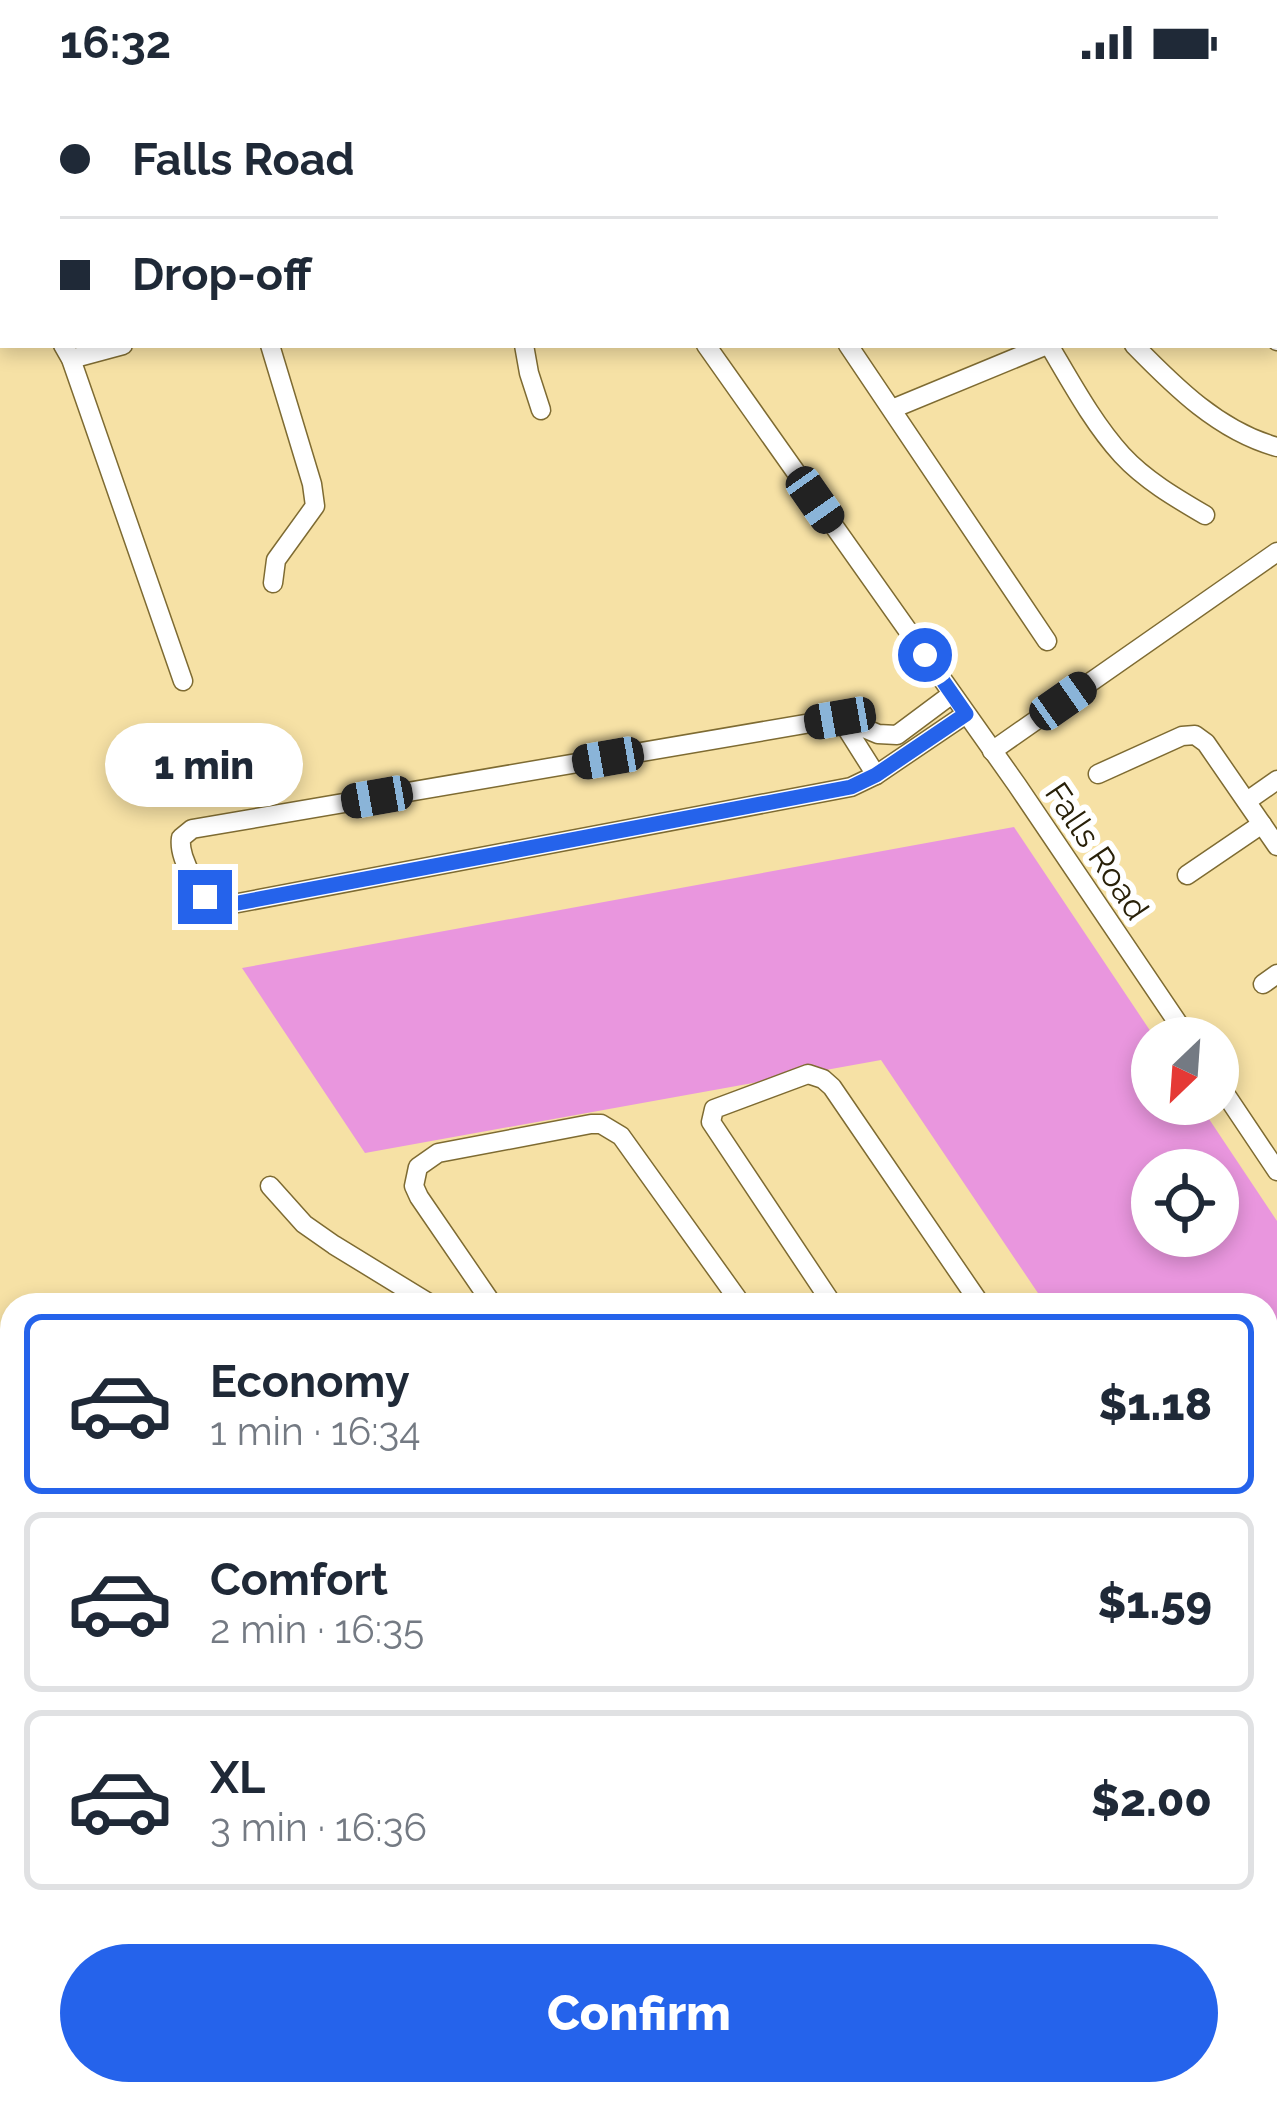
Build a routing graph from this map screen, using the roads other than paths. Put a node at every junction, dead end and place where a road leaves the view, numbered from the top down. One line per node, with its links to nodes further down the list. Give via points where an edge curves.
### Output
1 (99, 348): 9 (street)
2 (271, 348): 15 (street, via 315,506 276,560)
3 (525, 348): 11 (street)
4 (708, 348): 18 (street, Falls Road)
5 (850, 348): 10 (street)
6 (1041, 348): 10 (street)
7 (1050, 348): 13 (street, via 1122,454)
8 (1137, 348): 12 (street, via 1215,418)
9 (67, 352): 17 (street)
10 (892, 409): 16 (street)
11 (541, 410)
12 (1277, 447)
13 (1205, 515)
14 (1277, 552): 23 (street)
15 (273, 583)
16 (1047, 641)
17 (184, 681)
18 (952, 694): 19 (street, Falls Road); 21 (street)
19 (966, 714): 22 (street); 23 (street, Falls Road)
20 (840, 718): 21 (street, via 891,735); 25 (street); 25 (street, via 192,830 179,849 205,897 222,906 851,787)
21 (920, 719): 22 (street)
22 (930, 738): 25 (street)
23 (992, 751): 31 (street, Falls Road)
24 (1098, 774): 27 (street, via 1195,735)
25 (876, 775)
26 (1277, 780): 27 (street)
27 (1247, 801): 28 (street)
28 (1262, 824): 29 (street); 30 (street)
29 (1277, 845)
30 (1187, 875)
31 (1174, 1017)
32 (1239, 1108): 33 (street)
33 (1271, 1147): 34 (street)
34 (1277, 1171)
35 (270, 1186): 36 (street, via 304,1224)
36 (413, 1293)
37 (485, 1293): 38 (street, via 419,1197 418,1167 438,1153 590,1124 621,1136)
38 (733, 1293)
39 (825, 1293): 40 (street, via 711,1122 714,1109 808,1074 832,1087)
40 (973, 1293)

